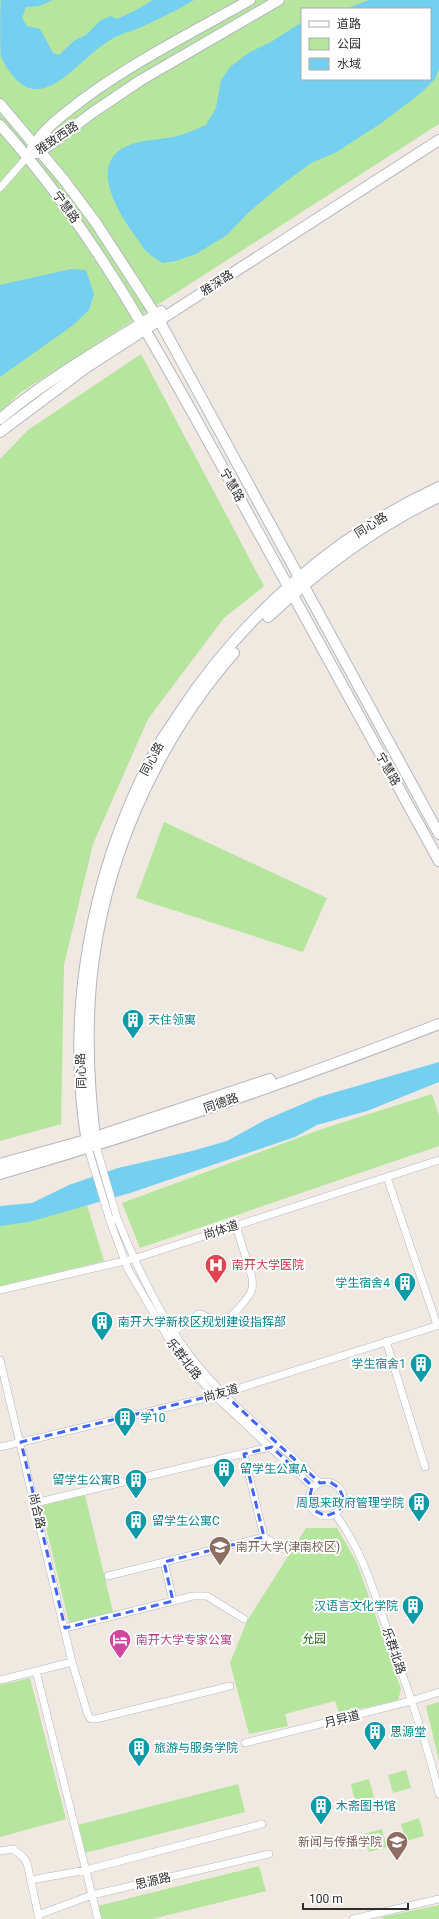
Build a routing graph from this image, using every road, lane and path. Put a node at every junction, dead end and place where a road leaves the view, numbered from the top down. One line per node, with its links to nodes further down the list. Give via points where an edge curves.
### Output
1 (250, 0): 5 (main road, 雅致西路, via 141,60 96,90)
2 (279, 0): 9 (main road, 雅致西路, via 141,80 50,145)
3 (0, 104): 6 (main road, 宁慧路)
4 (0, 126): 9 (main road, 宁慧路, via 17,144)
5 (48, 128): 6 (main road, via 36,134); 9 (main road, 雅致西路)
6 (23, 130): 9 (main road, 宁慧路)
7 (439, 133): 11 (main road, 雅深路)
8 (439, 140): 11 (main road, 雅深路)
9 (34, 150): 10 (street); 11 (main road, 宁慧路, via 96,223); 12 (main road, 宁慧路)
10 (0, 188)
11 (157, 317): 12 (main road, 雅深路); 17 (main road, 宁慧路)
12 (144, 326): 13 (main road, 雅深路, via 45,384); 14 (main road, 雅深路); 18 (main road, 宁慧路)
13 (0, 419)
14 (0, 432)
15 (439, 487): 17 (main road, 同心路, via 382,517 346,540)
16 (439, 497): 17 (main road, 同心路, via 398,519)
17 (301, 581): 18 (main road, 同心路); 19 (main road, 宁慧路)
18 (290, 591): 20 (main road, 宁慧路); 23 (main road, 同心路, via 242,633 199,683 154,752 115,840 102,881 91,932 82,1002 80,1072)
19 (439, 834)
20 (439, 862)
21 (439, 1017): 23 (main road, 同德路)
22 (439, 1024): 23 (main road, 同德路, via 233,1100)
23 (91, 1143): 25 (main road, 同德路); 26 (main road, 同德路); 28 (street, via 102,1169); 28 (street, via 95,1172)
24 (439, 1160): 27 (street, 尚体道)
25 (0, 1164)
26 (0, 1174)
27 (387, 1177): 30 (street, 尚体道); 34 (street)
28 (109, 1204): 29 (street, 乐群北路)
29 (113, 1219): 31 (street, 乐群北路); 32 (street, 乐群北路)
30 (236, 1226): 31 (street, 尚体道); 35 (street, via 252,1277 251,1293 231,1316 222,1322 199,1314)
31 (133, 1259): 32 (street, 尚体道); 35 (street, 乐群北路)
32 (125, 1261): 33 (street, 尚体道); 36 (street, 乐群北路, via 145,1301)
33 (0, 1290)
34 (438, 1325): 37 (street, 尚友道)
35 (174, 1332): 36 (street); 39 (street, 乐群北路, via 191,1357)
36 (167, 1336): 40 (street, 乐群北路, via 179,1355)
37 (386, 1342): 39 (street, 尚友道); 46 (street)
38 (0, 1360): 41 (street, 尚合路)
39 (223, 1393): 40 (street, 尚友道); 42 (street, 乐群北路)
40 (214, 1396): 41 (street, 尚友道); 44 (street, 乐群北路)
41 (21, 1442): 43 (street, 尚友道); 49 (street, 尚合路)
42 (280, 1445): 44 (street); 47 (street, 乐群北路)
43 (0, 1447)
44 (272, 1447): 45 (street); 48 (street, 乐群北路)
45 (244, 1454): 49 (street); 51 (street)
46 (425, 1466)
47 (320, 1483): 48 (street); 50 (street, via 335,1484 342,1492 342,1507)
48 (313, 1487): 50 (street, via 309,1496 313,1510 326,1516)
49 (35, 1503): 57 (street, 尚合路)
50 (335, 1514): 63 (street, 乐群北路, via 365,1567)
51 (264, 1537): 52 (street); 53 (street)
52 (284, 1549)
53 (164, 1562): 54 (street); 55 (street)
54 (108, 1576)
55 (173, 1601): 56 (street, via 193,1596 207,1596); 57 (street)
56 (244, 1619)
57 (65, 1628): 58 (street, 尚合路)
58 (72, 1662): 59 (street); 61 (street, 尚合路, via 91,1719)
59 (36, 1671): 60 (street); 69 (street)
60 (0, 1680)
61 (230, 1686)
62 (439, 1692): 63 (street, 月异道)
63 (411, 1701): 64 (street, 月异道); 65 (street, 乐群北路)
64 (245, 1743)
65 (439, 1794)
66 (262, 1824): 69 (street)
67 (0, 1851): 70 (street, via 13,1848 24,1857)
68 (270, 1854): 71 (street, 思源路)
69 (86, 1870): 70 (street); 71 (street)
70 (31, 1880): 73 (street)
71 (92, 1895): 73 (street, 思源路); 74 (street)
72 (439, 1899): 75 (street)
73 (39, 1917)
74 (98, 1919)
75 (353, 1919)

